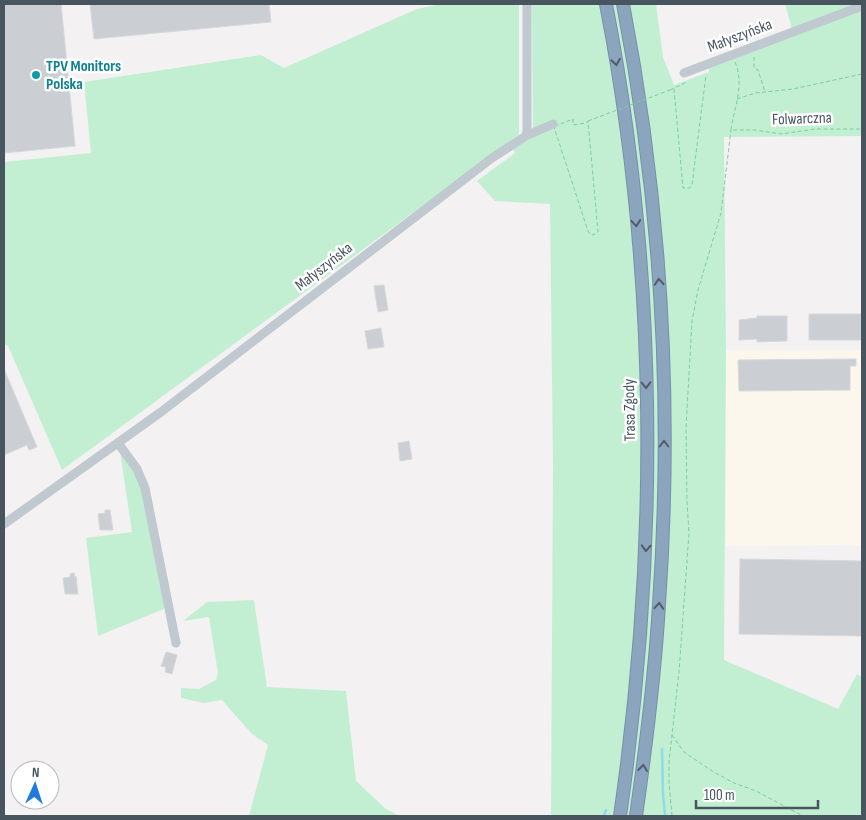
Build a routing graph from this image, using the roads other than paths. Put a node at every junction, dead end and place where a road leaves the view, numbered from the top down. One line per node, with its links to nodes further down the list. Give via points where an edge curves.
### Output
1 (527, 4): 7 (street)
2 (606, 4): 11 (highway, Trasa Zgody, one-way to 11, via 632,174 646,366 643,601 636,690)
3 (623, 4): 12 (highway, Trasa Zgody, one-way to 3, via 659,611 664,442 654,222 642,115)
4 (862, 6): 5 (street, Małyszyńska)
5 (685, 76)
6 (554, 127): 7 (street, Małyszyńska)
7 (526, 136): 8 (street, Małyszyńska, via 461,181)
8 (118, 443): 9 (street, Małyszyńska); 10 (street, via 145,488)
9 (4, 524)
10 (176, 643)
11 (620, 816)
12 (636, 816)

